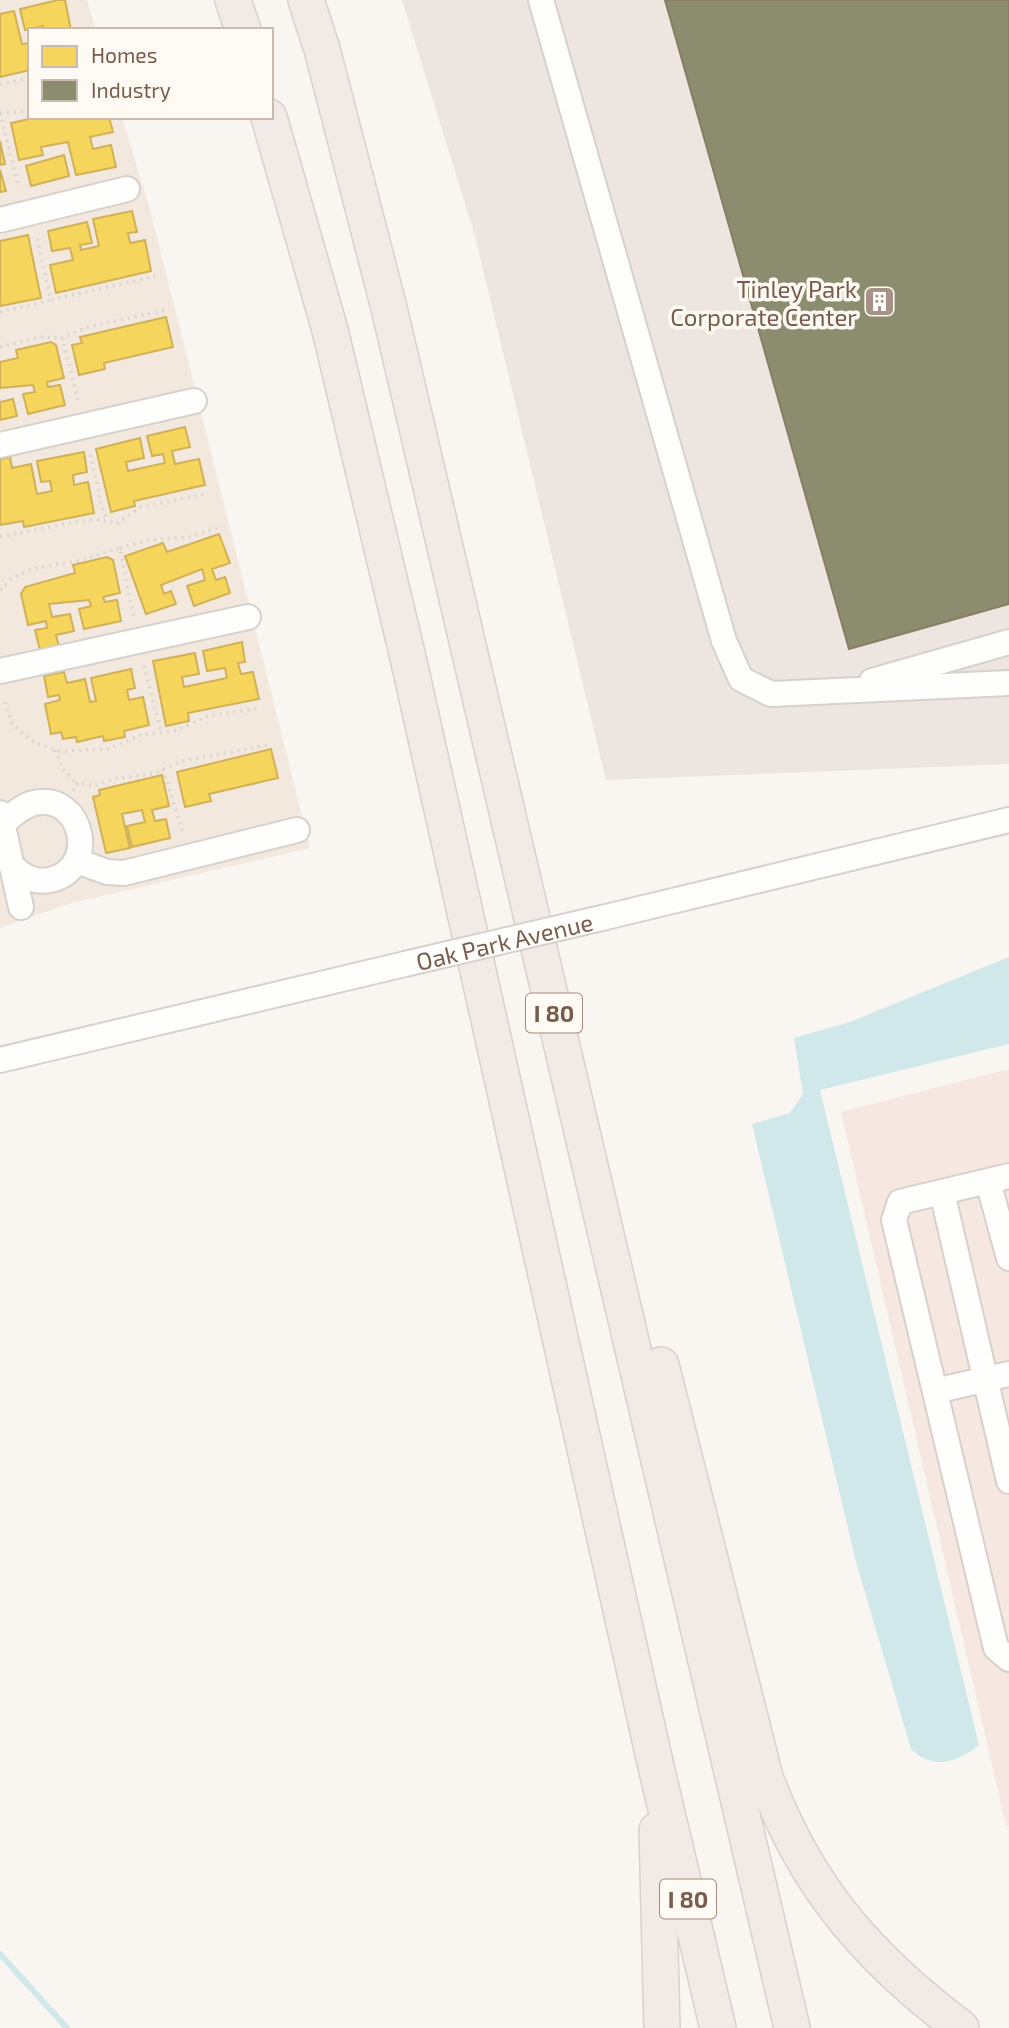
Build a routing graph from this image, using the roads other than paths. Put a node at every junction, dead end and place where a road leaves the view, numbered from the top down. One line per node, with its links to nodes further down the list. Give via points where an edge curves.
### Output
1 (233, 0): 4 (highway)
2 (306, 0): 21 (highway, I 80, via 388,308)
3 (541, 0): 14 (street, via 724,641 741,679 771,694)
4 (242, 28)
5 (270, 119): 31 (highway, I 80, via 330,330 410,662)
6 (127, 188): 7 (street)
7 (0, 220)
8 (194, 401): 9 (street)
9 (0, 444)
10 (248, 617): 12 (street)
11 (1009, 642): 14 (street)
12 (0, 671)
13 (1009, 683): 14 (street)
14 (831, 693)
15 (1, 819): 18 (street, via 34,803 59,806 70,813 81,836); 19 (street)
16 (1009, 820): 22 (street, Oak Park Avenue, bridge)
17 (297, 830): 18 (street, via 124,873 107,873)
18 (77, 861): 19 (street, via 58,878 45,881 21,874)
19 (12, 865): 20 (street)
20 (21, 908)
21 (545, 975): 34 (highway, I 80); 35 (highway, via 616,1182 765,1777 778,1813 836,1912 911,1990)
22 (0, 1060)
23 (998, 1178): 24 (street); 25 (street)
24 (942, 1192): 27 (street); 28 (street, via 900,1202 894,1220)
25 (1009, 1258)
26 (1009, 1374): 27 (street)
27 (985, 1380): 28 (street); 29 (street)
28 (935, 1391): 30 (street, via 996,1648)
29 (1009, 1481)
30 (1009, 1659)
31 (657, 1771): 32 (highway); 33 (highway, I 80)
32 (662, 2028)
33 (718, 2028)
34 (793, 2028)
35 (961, 2028)

